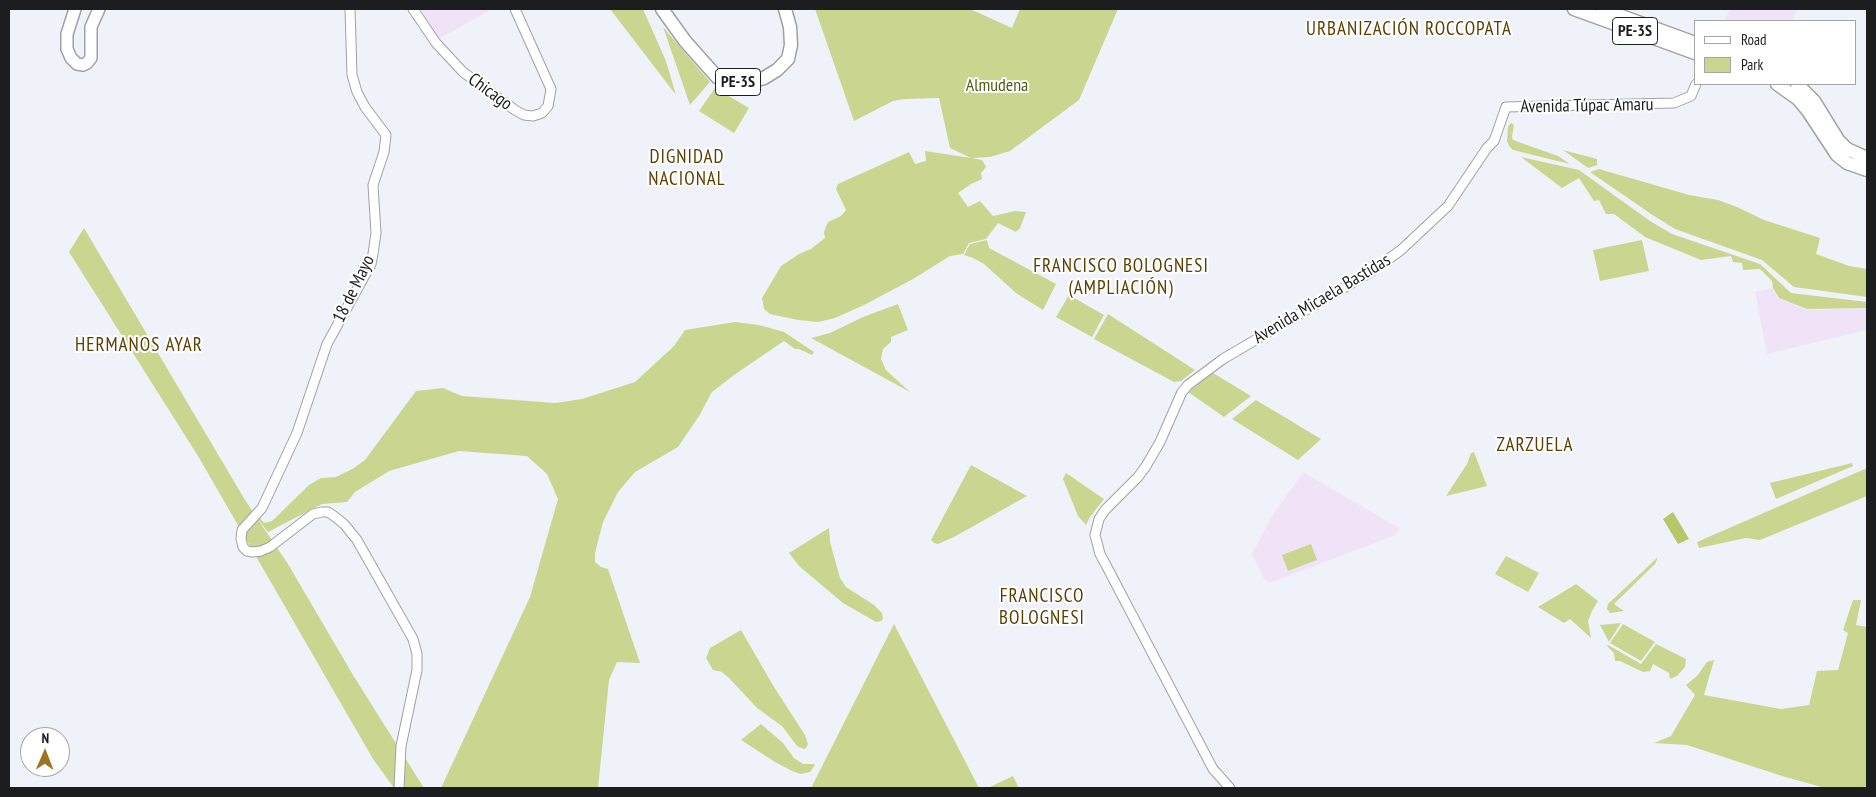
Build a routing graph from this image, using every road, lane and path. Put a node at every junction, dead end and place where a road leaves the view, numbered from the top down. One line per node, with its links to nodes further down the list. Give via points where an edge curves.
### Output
1 (75, 9): 2 (main road, via 67,34 67,49 77,64 83,65 91,58 91,27)
2 (99, 9)
3 (350, 9): 18 (street, 18 de Mayo, via 352,75 357,92 386,135 373,185 376,233 371,264 327,344 297,433 262,508 242,530 241,539 243,547 253,552 262,551 313,514 328,512 344,524 362,548 413,639 417,654 417,670 401,746)
4 (413, 9): 5 (street, Chicago, via 436,43 462,72 515,110 532,116 542,113 548,106 551,89)
5 (516, 9)
6 (662, 9): 7 (highway, PE-3S, via 717,77 750,82 764,78 788,59 790,27)
7 (784, 9)
8 (1574, 9): 11 (highway, PE-3S)
9 (1602, 9): 10 (highway, PE-3S)
10 (1694, 43)
11 (1694, 53)
12 (1696, 85): 15 (street, Avenida Túpac Amaru, via 1691,96 1674,103 1506,107)
13 (1779, 85): 17 (highway, via 1808,110 1836,155 1846,163)
14 (1798, 85): 16 (highway, via 1814,101 1838,140 1847,149)
15 (1494, 141): 19 (street, Avenida Micaela Bastidas, via 1448,206 1401,250 1369,273 1223,359 1188,385 1146,466 1099,519 1095,535 1100,554 1213,769)
16 (1867, 158)
17 (1867, 170)
18 (399, 788)
19 (1230, 788)

